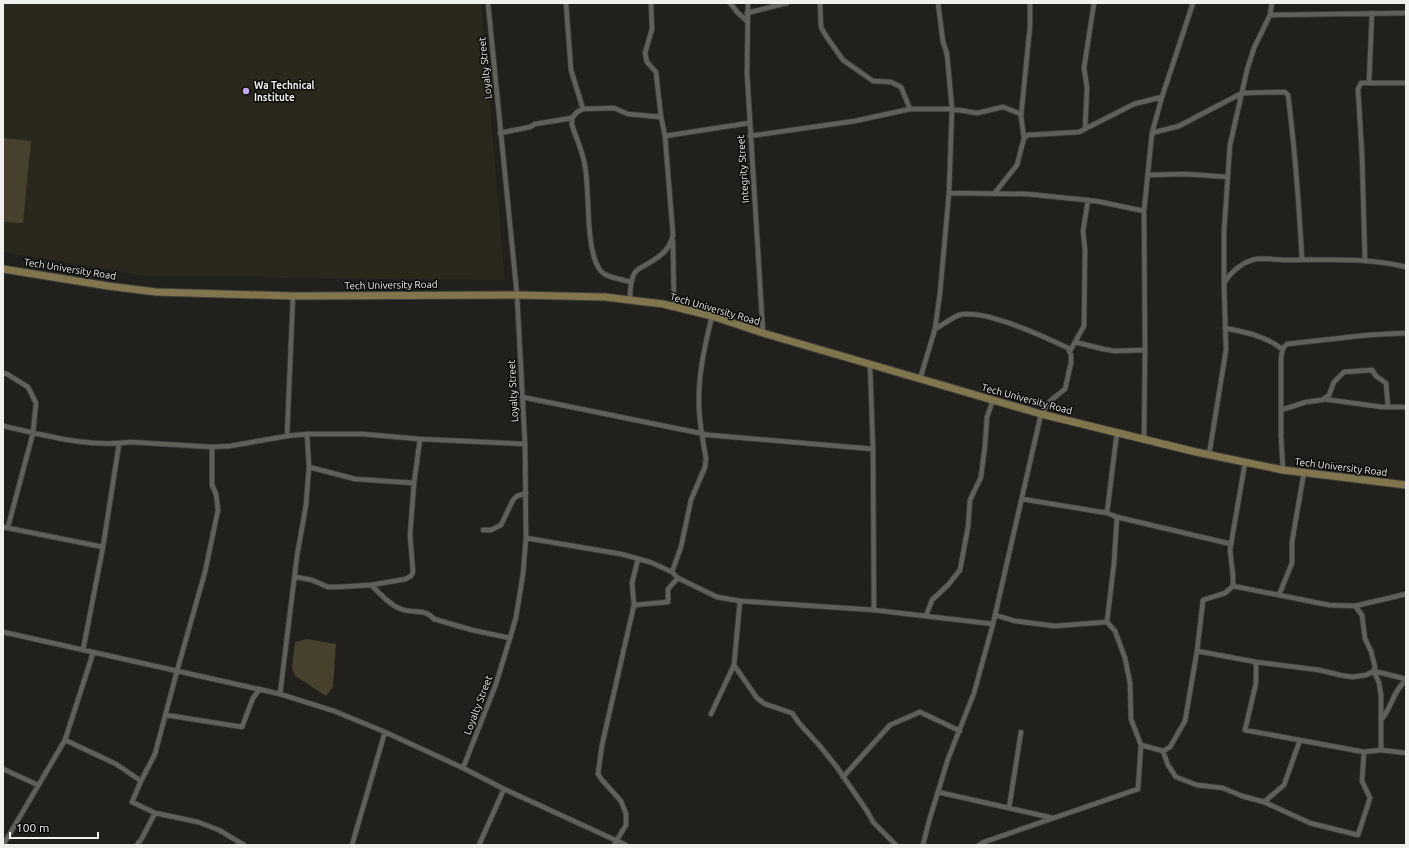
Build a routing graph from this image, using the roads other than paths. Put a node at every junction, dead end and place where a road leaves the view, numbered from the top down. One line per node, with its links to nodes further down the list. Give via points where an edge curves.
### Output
1 (488, 3): 30 (street, Loyalty Street)
2 (566, 3): 23 (street, via 571,70)
3 (651, 3): 26 (street, via 652,29 645,53 647,62 656,72)
4 (730, 3): 17 (street)
5 (748, 3): 13 (street, Integrity Street)
6 (787, 3): 13 (street)
7 (820, 3): 22 (street, via 821,27 843,60 873,81 891,82 901,87)
8 (938, 3): 24 (street, via 943,42 948,54)
9 (1030, 3): 25 (street)
10 (1094, 3): 29 (street, via 1084,68 1087,88)
11 (1193, 3): 21 (street)
12 (1272, 3): 16 (street)
13 (747, 13): 17 (street, Integrity Street)
14 (1372, 13): 15 (street); 16 (street); 18 (street)
15 (1406, 13)
16 (1270, 15): 20 (street, via 1254,48)
17 (747, 21): 28 (street, Integrity Street)
18 (1369, 82): 19 (street); 43 (street, via 1361,83 1358,88)
19 (1406, 83)
20 (1242, 93): 31 (street, via 1179,126); 36 (street, via 1230,145); 42 (street, via 1285,92 1288,95)
21 (1162, 97): 29 (street, via 1134,104); 31 (street)
22 (910, 108): 24 (street); 33 (street, via 855,121)
23 (583, 109): 26 (street, via 614,108 628,114); 27 (street)
24 (952, 109): 25 (street, via 977,113 1003,107); 37 (street)
25 (1022, 114): 34 (street)
26 (660, 117): 32 (street)
27 (572, 118): 30 (street); 46 (street, via 586,167 594,259 600,270 610,277)
28 (749, 123): 32 (street); 33 (street, Integrity Street)
29 (1085, 129): 34 (street, via 1079,132 1028,134)
30 (500, 133): 48 (street, Loyalty Street)
31 (1152, 133): 35 (street)
32 (665, 136): 41 (street)
33 (750, 136): 55 (street, Integrity Street)
34 (1024, 138): 38 (street, via 1017,165)
35 (1148, 175): 36 (street); 40 (street)
36 (1228, 177): 47 (street)
37 (950, 192): 38 (street); 54 (street)
38 (994, 194): 39 (street, via 1027,194)
39 (1088, 200): 40 (street); 57 (street, via 1083,231 1084,326)
40 (1144, 211): 59 (street)
41 (673, 235): 46 (street, via 669,247 659,257 639,269); 51 (street)
42 (1302, 260): 43 (street); 47 (street, via 1254,259 1241,265)
43 (1365, 261): 44 (street)
44 (1406, 267)
45 (3, 268): 49 (street, Tech University Road, via 156,292)
46 (631, 282): 50 (street)
47 (1224, 283): 53 (street)
48 (517, 295): 49 (street, Tech University Road); 50 (street, Tech University Road); 64 (street, Loyalty Street)
49 (293, 296): 76 (street)
50 (630, 299): 51 (street, Tech University Road)
51 (674, 307): 52 (street, Tech University Road)
52 (712, 316): 55 (street, Tech University Road); 75 (street, via 699,380 698,405)
53 (1225, 328): 58 (street, via 1251,333); 83 (street, via 1226,350)
54 (935, 329): 60 (street, via 959,315 979,315 1029,331); 63 (street)
55 (763, 333): 61 (street, Tech University Road)
56 (1406, 333): 58 (street, via 1287,344)
57 (1075, 342): 59 (street, via 1115,351); 60 (street)
58 (1282, 349): 69 (street)
59 (1145, 350): 78 (street)
60 (1070, 351): 70 (street, via 1071,363 1065,389 1050,401)
61 (870, 364): 63 (street, Tech University Road); 82 (street)
62 (3, 373): 73 (street, via 28,387 36,403)
63 (920, 379): 66 (street, Tech University Road)
64 (522, 397): 75 (street); 80 (street, Loyalty Street)
65 (1323, 399): 67 (street); 67 (street, via 1344,372 1372,370 1386,383); 69 (street)
66 (993, 400): 70 (street, Tech University Road); 112 (street, via 987,416 981,477 970,500 960,570 932,600)
67 (1388, 407): 68 (street)
68 (1406, 408)
69 (1281, 410): 86 (street)
70 (1042, 414): 72 (street, Tech University Road); 91 (street)
71 (3, 426): 73 (street)
72 (1117, 432): 78 (street, Tech University Road); 92 (street)
73 (33, 433): 79 (street, via 92,444); 94 (street)
74 (307, 434): 76 (street); 77 (street, via 362,434); 85 (street)
75 (702, 434): 82 (street); 100 (street, via 705,467 691,500 681,547)
76 (287, 436): 81 (street)
77 (420, 439): 80 (street); 88 (street)
78 (1144, 439): 83 (street, Tech University Road)
79 (118, 444): 81 (street, via 130,442); 98 (street)
80 (525, 444): 90 (street, Loyalty Street)
81 (212, 447): 122 (street, via 212,484 218,510 205,572)
82 (873, 449): 110 (street)
83 (1209, 455): 84 (street, Tech University Road)
84 (1245, 463): 86 (street, Tech University Road); 97 (street)
85 (309, 466): 88 (street, via 355,479); 101 (street)
86 (1283, 470): 87 (street, Tech University Road)
87 (1304, 472): 89 (street, Tech University Road); 106 (street, via 1292,542 1292,563)
88 (414, 483): 103 (street, via 410,535 413,572 406,579)
89 (1406, 485)
90 (526, 493): 95 (street, via 513,500 501,525); 96 (street, Loyalty Street)
91 (1022, 499): 92 (street); 111 (street)
92 (1107, 513): 93 (street)
93 (1117, 517): 97 (street); 113 (street)
94 (6, 527): 98 (street)
95 (483, 530)
96 (526, 538): 99 (street); 116 (street, Loyalty Street, via 524,574)
97 (1231, 544): 104 (street)
98 (103, 547): 117 (street)
99 (638, 559): 100 (street); 108 (street, via 632,583)
100 (672, 572): 102 (street)
101 (296, 577): 103 (street, via 328,587); 126 (street)
102 (678, 578): 107 (street, via 717,597); 108 (street, via 668,589 668,602)
103 (371, 584): 116 (street, via 400,609 424,612 434,619)
104 (1233, 586): 106 (street); 118 (street, via 1225,592 1203,600)
105 (1406, 594): 109 (street)
106 (1278, 595): 109 (street, via 1329,605)
107 (740, 601): 110 (street); 121 (street)
108 (634, 605): 151 (street, via 602,745 598,774 621,801 626,814 626,824)
109 (1354, 606): 123 (street, via 1362,615 1365,639 1371,651)
110 (874, 610): 112 (street)
111 (995, 615): 113 (street, via 1056,626); 114 (street)
112 (926, 616): 114 (street)
113 (1107, 622): 135 (street, via 1115,631 1125,658 1130,683 1131,719)
114 (993, 624): 130 (street, via 974,693)
115 (3, 632): 117 (street)
116 (510, 638): 140 (street, Loyalty Street, via 496,684)
117 (83, 650): 119 (street)
118 (1197, 651): 120 (street); 137 (street, via 1185,721 1170,747)
119 (93, 653): 122 (street); 133 (street)
120 (1256, 662): 123 (street, via 1352,677); 134 (street, via 1256,684 1245,730)
121 (734, 665): 127 (street); 142 (street, via 757,698 766,704 792,712)
122 (177, 671): 125 (street); 128 (street)
123 (1374, 671): 124 (street); 129 (street, via 1380,683)
124 (1406, 679): 129 (street, via 1395,693 1388,711)
125 (260, 689): 126 (street); 128 (street, via 253,698 242,727)
126 (280, 694): 131 (street, via 334,711)
127 (711, 714)
128 (166, 715): 143 (street, via 156,754)
129 (1381, 720): 136 (street)
130 (960, 731): 142 (street, via 920,712 890,725); 146 (street)
131 (385, 732): 140 (street); 155 (street)
132 (1021, 732): 148 (street)
133 (65, 740): 143 (street, via 116,764); 144 (street)
134 (1300, 740): 138 (street); 147 (street, via 1284,785)
135 (1141, 745): 137 (street); 150 (street, via 1138,789)
136 (1381, 750): 138 (street); 139 (street)
137 (1163, 751): 147 (street, via 1176,777 1196,785 1223,788)
138 (1364, 752): 147 (street, via 1362,781 1370,798 1358,835 1310,823)
139 (1406, 753)
140 (462, 768): 145 (street)
141 (3, 769): 144 (street)
142 (843, 777): 158 (street, via 873,822)
143 (141, 781): 149 (street, via 132,802)
144 (38, 785): 152 (street)
145 (504, 789): 151 (street); 156 (street)
146 (938, 792): 148 (street); 159 (street)
147 (1264, 802)
148 (1009, 808): 150 (street)
149 (155, 813): 153 (street); 154 (street, via 198,822 219,830)
150 (1053, 818): 160 (street)
151 (615, 843): 157 (street)
152 (4, 845)
153 (137, 845)
154 (244, 845)
155 (352, 845)
156 (479, 845)
157 (626, 845)
158 (896, 845)
159 (923, 845)
160 (979, 845)

